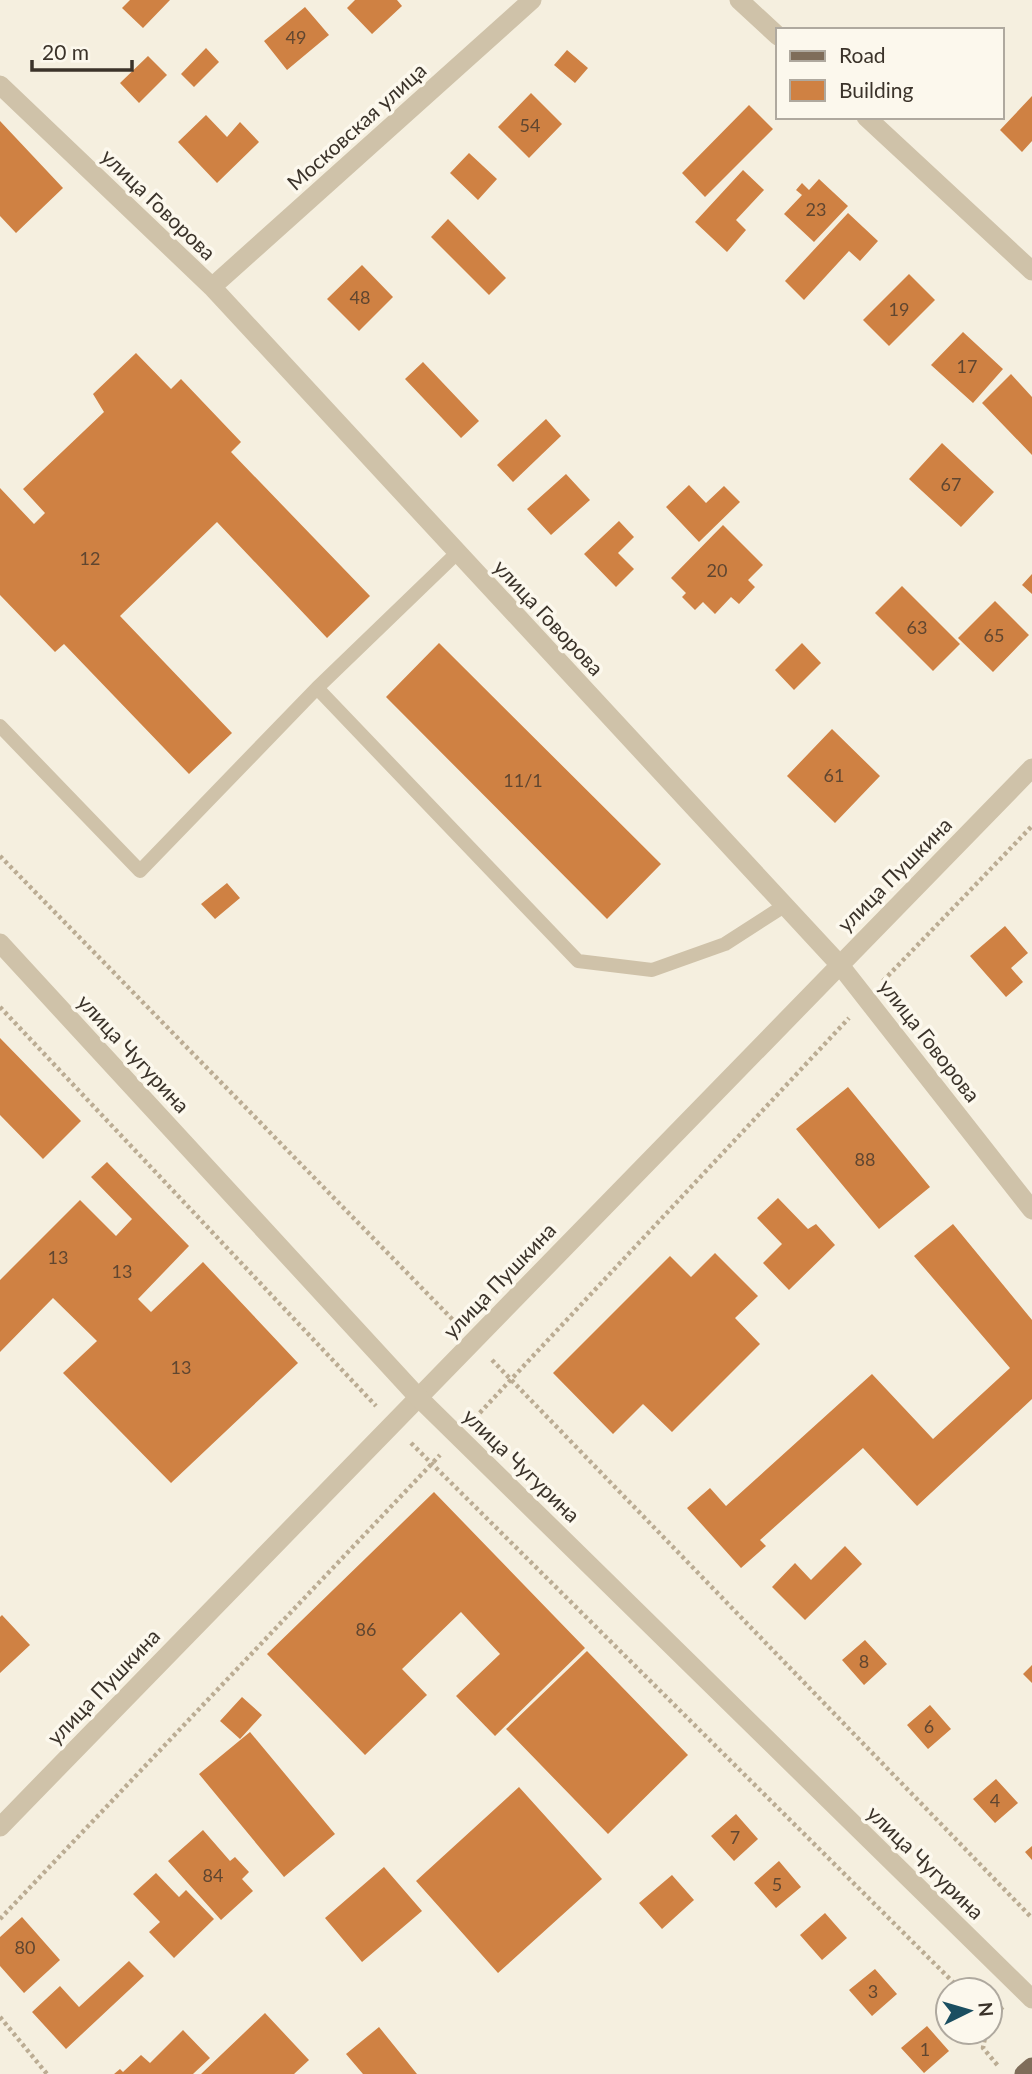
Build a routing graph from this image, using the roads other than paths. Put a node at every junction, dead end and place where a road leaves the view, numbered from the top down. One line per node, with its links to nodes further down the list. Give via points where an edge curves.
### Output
1 (532, 0): 7 (street, Московская улица)
2 (739, 0): 3 (street)
3 (776, 34)
4 (0, 85): 7 (street, улица Говорова)
5 (868, 119): 6 (street)
6 (1032, 271)
7 (212, 287): 8 (street, улица Говорова)
8 (457, 553): 9 (lane); 12 (street, улица Говорова)
9 (317, 688): 10 (lane, via 140,872); 12 (lane, via 578,961 652,970 725,944)
10 (0, 726)
11 (1032, 768): 14 (street, улица Пушкина)
12 (784, 906): 14 (street, улица Говорова)
13 (0, 943): 16 (street, улица Чугурина)
14 (839, 964): 15 (street, улица Говорова); 16 (street, улица Пушкина)
15 (1032, 1210)
16 (418, 1397): 17 (street, улица Пушкина); 18 (street, улица Чугурина)
17 (0, 1827)
18 (1032, 1999)
19 (1032, 2067): 20 (main road)
20 (1024, 2074)

